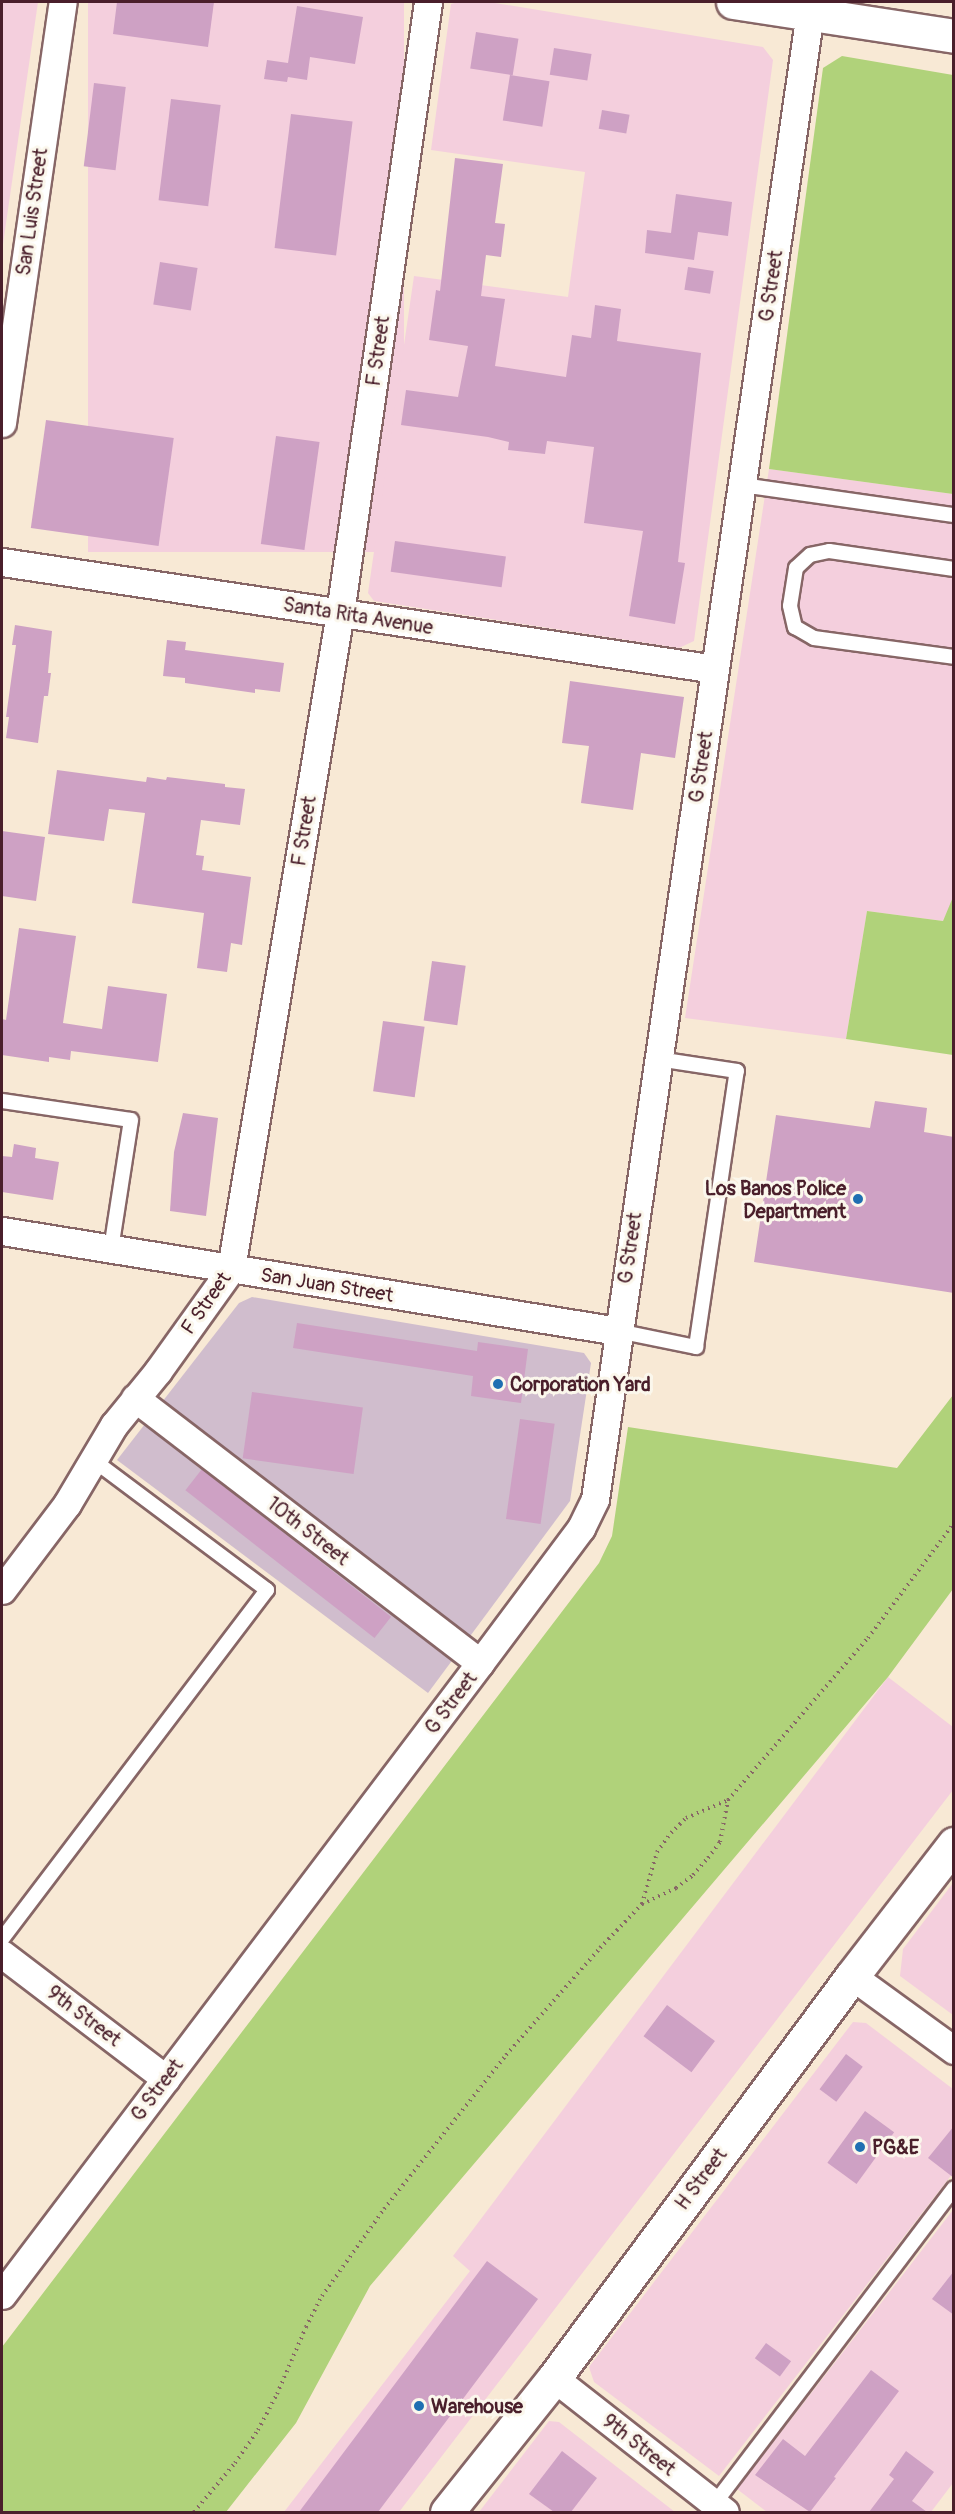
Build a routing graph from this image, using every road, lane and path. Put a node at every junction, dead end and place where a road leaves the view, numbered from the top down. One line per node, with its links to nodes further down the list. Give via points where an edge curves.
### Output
1 (63, 2): 7 (street, San Luis Street)
2 (428, 2): 12 (street, F Street)
3 (733, 2): 4 (street)
4 (774, 5): 5 (street)
5 (810, 14): 6 (street); 8 (street, G Street)
6 (954, 36)
7 (2, 423)
8 (742, 485): 9 (lane); 14 (street, G Street)
9 (954, 515)
10 (2, 561): 12 (street, Santa Rita Avenue)
11 (954, 569): 13 (lane, via 829,551 810,555 796,568 790,606 795,627 814,638)
12 (340, 613): 14 (street, Santa Rita Avenue); 19 (street, F Street)
13 (954, 657)
14 (715, 669): 15 (street, G Street)
15 (658, 1059): 20 (street, G Street); 20 (lane, via 737,1071 696,1347)
16 (2, 1101): 18 (lane, via 131,1120)
17 (2, 1231): 18 (street, San Juan Street)
18 (111, 1249): 19 (street, San Juan Street)
19 (231, 1269): 20 (street, San Juan Street); 21 (street, F Street)
20 (618, 1331): 25 (street, G Street, via 596,1499 581,1528)
21 (135, 1398): 22 (street, F Street); 25 (street, 10th Street)
22 (93, 1460): 24 (street, F Street, via 67,1504); 29 (lane, via 267,1590)
23 (954, 1523): 26 (path, via 868,1638)
24 (2, 1590)
25 (480, 1663): 33 (street, G Street)
26 (728, 1800): 28 (path, via 720,1842 708,1858 676,1888); 28 (path, via 686,1818 671,1833 657,1852)
27 (954, 1844): 31 (street, H Street)
28 (642, 1904): 38 (path, via 506,2055 337,2273 306,2327 258,2430)
29 (2, 1939)
30 (2, 1954): 33 (street, 9th Street)
31 (852, 1976): 32 (street); 36 (street, H Street)
32 (954, 2050)
33 (166, 2079): 35 (street, G Street)
34 (954, 2188): 37 (lane)
35 (2, 2295)
36 (554, 2378): 37 (street, 9th Street); 39 (street, H Street)
37 (715, 2510)
38 (194, 2512)
39 (447, 2512)

